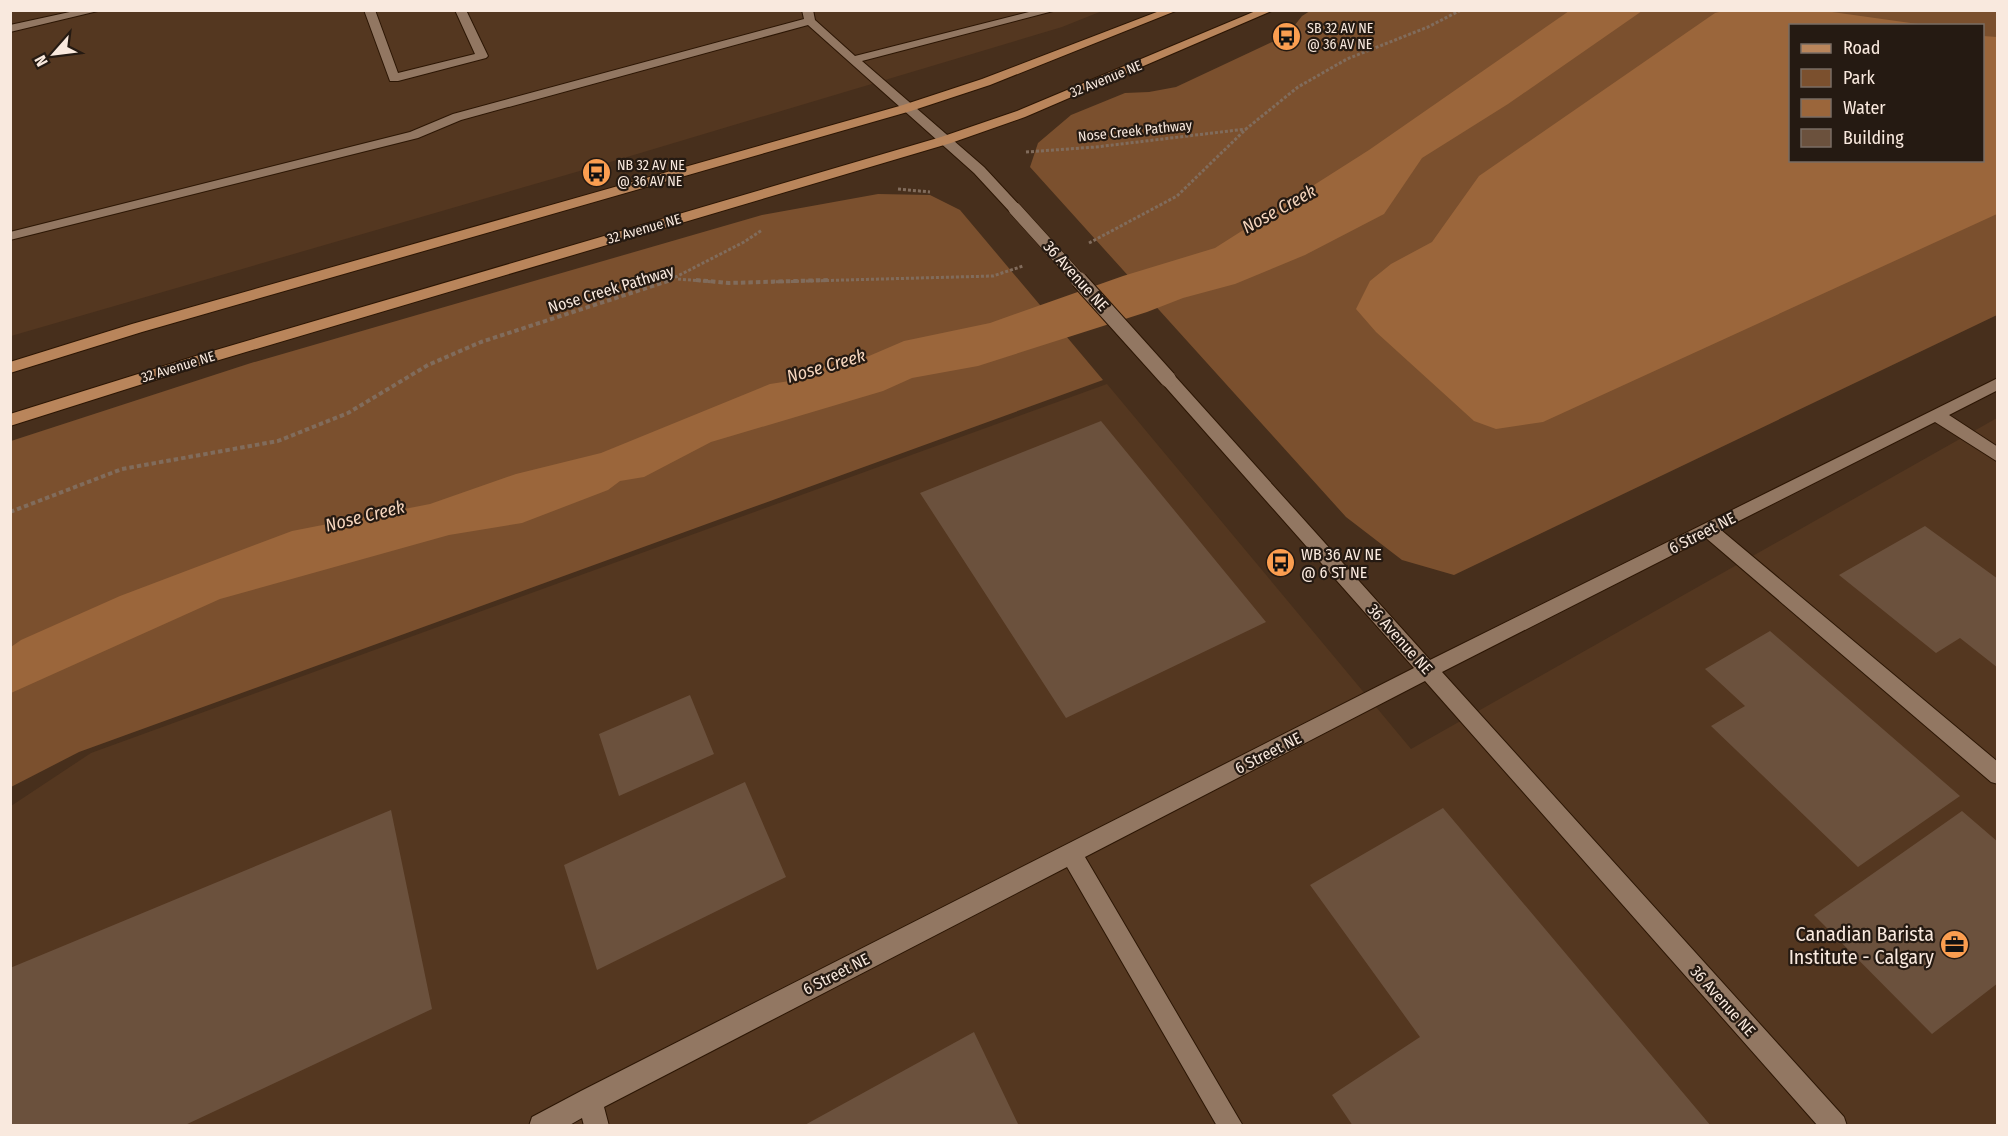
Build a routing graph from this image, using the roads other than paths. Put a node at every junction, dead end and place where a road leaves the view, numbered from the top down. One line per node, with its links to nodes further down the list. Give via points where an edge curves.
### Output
1 (98, 10): 8 (street)
2 (369, 10): 3 (street, via 394,78 482,56)
3 (460, 10)
4 (1052, 10): 9 (street)
5 (1173, 10): 10 (main road)
6 (1269, 10): 11 (main road, 32 Avenue NE, via 1021,114)
7 (808, 16): 9 (street, 36 Avenue NE); 12 (street, via 457,117 414,135)
8 (10, 29)
9 (853, 60): 10 (street, 36 Avenue NE)
10 (907, 108): 11 (street, 36 Avenue NE); 13 (main road, via 137,328)
11 (946, 140): 16 (main road, 32 Avenue NE, via 204,358); 19 (street, 36 Avenue NE, bridge, via 1015,209)
12 (10, 236)
13 (10, 368)
14 (1998, 383): 15 (street, 6 Street NE)
15 (1936, 414): 17 (street); 18 (street, 6 Street NE)
16 (10, 420)
17 (1998, 456)
18 (1709, 530): 19 (street, 6 Street NE); 20 (street)
19 (1428, 670): 21 (street, 6 Street NE); 26 (street, 36 Avenue NE)
20 (1998, 775)
21 (1071, 854): 22 (street, 6 Street NE); 25 (street)
22 (590, 1100): 23 (street, 6 Street NE); 24 (street)
23 (541, 1125)
24 (597, 1125)
25 (1231, 1125)
26 (1835, 1125)

